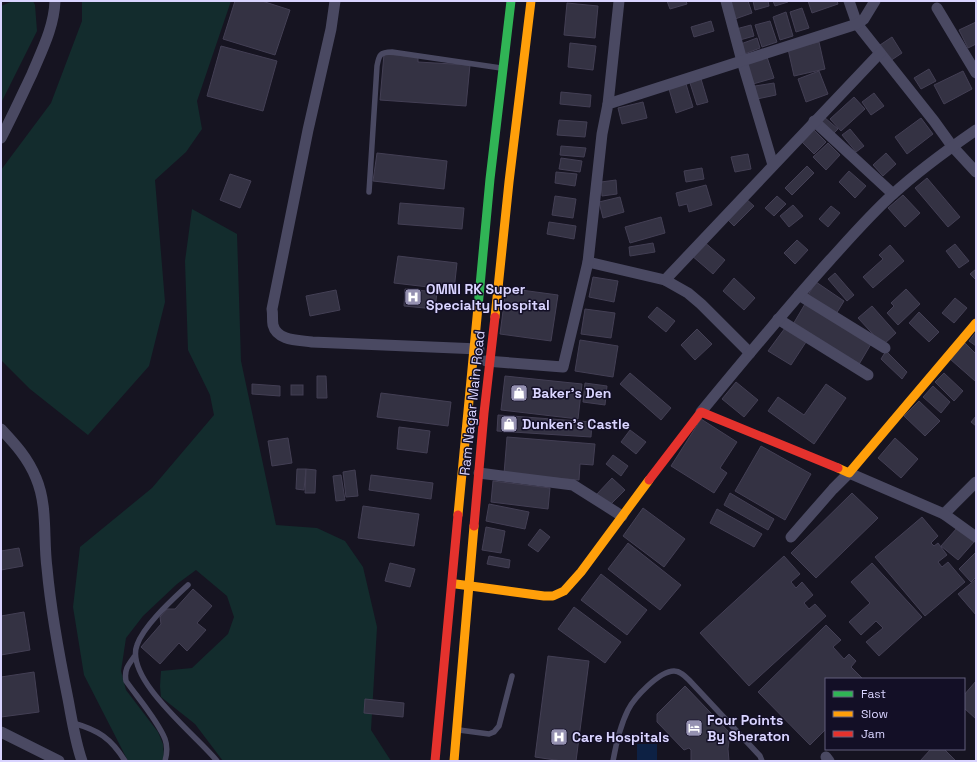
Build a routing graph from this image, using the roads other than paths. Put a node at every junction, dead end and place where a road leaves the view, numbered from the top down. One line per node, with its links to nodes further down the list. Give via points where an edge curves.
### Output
1 (55, 1): 18 (street, via 44,47)
2 (335, 1): 29 (street, via 272,309 273,326 287,339 312,342)
3 (511, 1): 13 (main road)
4 (531, 1): 31 (main road, Ram Nagar Main Road)
5 (619, 1): 15 (street)
6 (726, 1): 12 (street)
7 (849, 1): 10 (street)
8 (875, 1): 10 (street, via 864,19)
9 (937, 8): 14 (street)
10 (857, 24): 11 (street); 12 (street)
11 (880, 53): 16 (street); 19 (street)
12 (742, 61): 15 (street); 20 (street)
13 (504, 68): 22 (lane, via 392,52 381,54 377,66); 29 (main road, via 490,178)
14 (976, 73)
15 (608, 104): 24 (street, via 602,134)
16 (814, 121): 20 (street); 23 (street)
17 (976, 130): 19 (street)
18 (1, 138)
19 (952, 146): 21 (street); 23 (street)
20 (773, 165): 25 (street)
21 (976, 172)
22 (369, 192)
23 (893, 194): 26 (street, via 867,219)
24 (588, 262): 25 (street); 34 (street, via 563,367)
25 (665, 280): 32 (street, via 701,304)
26 (799, 295): 27 (street); 30 (street)
27 (778, 319): 32 (street); 35 (street)
28 (976, 323): 39 (main road)
29 (474, 348): 31 (street); 33 (main road)
30 (885, 348)
31 (491, 349): 34 (main road, Ram Nagar Main Road)
32 (750, 353): 36 (street)
33 (474, 360): 34 (street); 45 (main road)
34 (491, 361): 38 (main road, Ram Nagar Main Road)
35 (868, 375)
36 (701, 412): 39 (main road); 42 (main road)
37 (1, 429): 50 (street, via 27,460 41,493 51,609)
38 (479, 473): 42 (street, via 573,485); 47 (main road, Ram Nagar Main Road)
39 (849, 473): 41 (street); 43 (street)
40 (976, 482): 41 (street)
41 (944, 514): 44 (street)
42 (622, 516): 47 (main road, via 581,572 564,591 553,596)
43 (791, 537)
44 (976, 538)
45 (452, 584): 47 (main road); 58 (main road)
46 (188, 585): 48 (lane, via 158,615 140,639)
47 (469, 585): 51 (main road, Ram Nagar Main Road)
48 (134, 657): 56 (lane, via 127,665 126,681 166,741); 57 (lane, via 143,678 160,701)
49 (512, 676): 51 (lane, via 499,726 494,732 489,734)
50 (73, 724): 54 (street); 55 (lane, via 101,734 114,744)
51 (456, 729): 59 (main road, Ram Nagar Main Road)
52 (1, 732): 53 (street)
53 (59, 761)
54 (82, 761)
55 (125, 761)
56 (165, 761)
57 (217, 761)
58 (435, 761)
59 (454, 761)
60 (612, 761): 61 (lane, via 627,711 633,701 656,679 674,671 689,680)
61 (762, 761)

